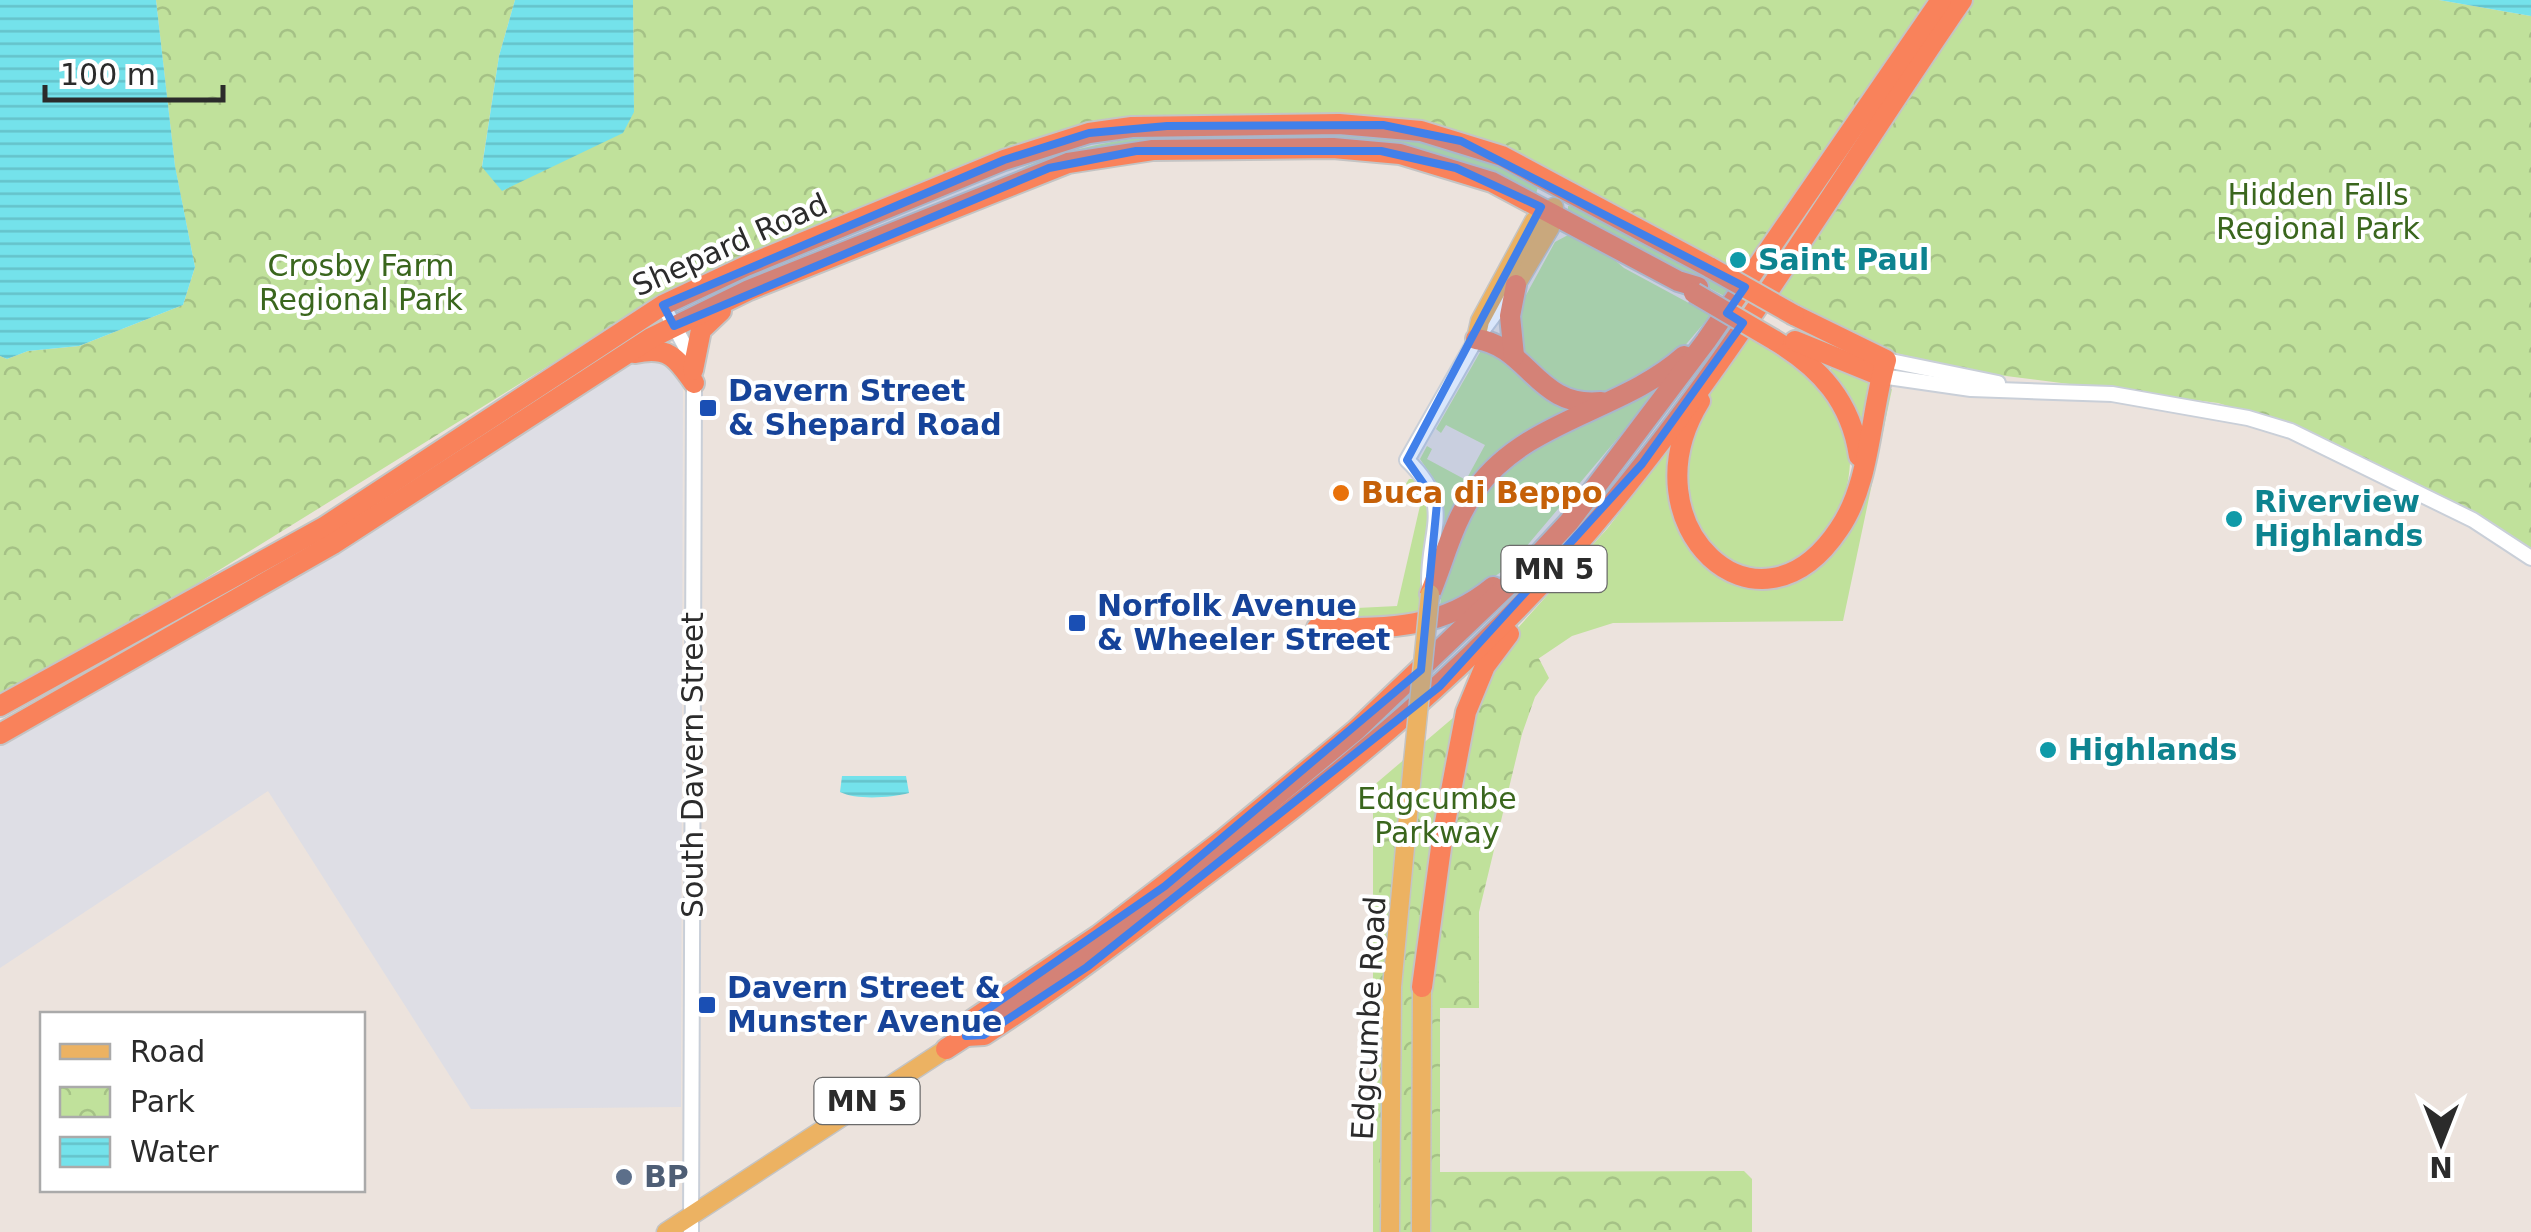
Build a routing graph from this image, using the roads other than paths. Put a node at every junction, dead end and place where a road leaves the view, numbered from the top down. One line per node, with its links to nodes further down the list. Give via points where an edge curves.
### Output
1 (1942, 0): 5 (highway, MN 5)
2 (1962, 0): 5 (highway, MN 5)
3 (1564, 189): 4 (main road); 8 (highway, Shepard Road, via 1502,156 1382,125 1132,127 1004,160); 16 (highway, Shepard Road, bridge)
4 (1551, 212): 6 (main road, via 1550,228); 7 (highway, Shepard Road, via 1456,168 1380,150 1136,151 1049,168); 10 (highway, Shepard Road); 12 (main road, via 1534,221)
5 (1766, 274): 11 (highway, MN 5); 13 (highway, MN 5)
6 (1516, 285): 12 (street); 15 (highway, via 1510,316)
7 (749, 290): 9 (highway, Shepard Road); 17 (highway, via 702,330)
8 (664, 305): 9 (street, South Davern Street); 25 (highway, Shepard Road, via 324,527)
9 (674, 326): 14 (highway, Shepard Road); 17 (street, South Davern Street)
10 (1777, 336): 16 (highway); 19 (highway, via 1840,398)
11 (1733, 338): 19 (highway, via 1695,410 1680,460 1678,506 1700,551 1745,576 1799,566 1840,528); 22 (highway, MN 5, via 1642,464)
12 (1476, 339): 15 (highway); 23 (street, Edgcumbe Road, via 1407,460 1426,478 1437,503)
13 (1706, 341): 18 (highway); 21 (highway, MN 5)
14 (623, 355): 17 (highway, via 664,350); 26 (highway, Shepard Road, via 333,544)
15 (1514, 356): 18 (highway, via 1560,396)
16 (1883, 368): 19 (highway); 20 (street, via 2204,408 2291,431 2485,526)
17 (693, 376): 30 (street, South Davern Street)
18 (1618, 400): 23 (highway, via 1544,433 1486,476 1452,531)
19 (1861, 468)
20 (2531, 558)
21 (1529, 565): 24 (highway, via 1437,620 1403,628); 28 (highway, MN 5, via 1356,730 1100,935 972,1020)
22 (1538, 586): 27 (highway, via 1485,666 1466,712); 28 (highway, MN 5, via 1440,686 1286,816 1087,967 984,1035)
23 (1430, 594): 32 (main road, Edgcumbe Road, bridge, via 1392,988)
24 (1317, 628)
25 (0, 706)
26 (0, 734)
27 (1422, 987): 33 (main road, Edgcumbe Road)
28 (966, 1036): 29 (highway, MN 5)
29 (946, 1049): 30 (main road, MN 5)
30 (691, 1224): 31 (main road, MN 5)
31 (666, 1232)
32 (1390, 1232)
33 (1422, 1232)

